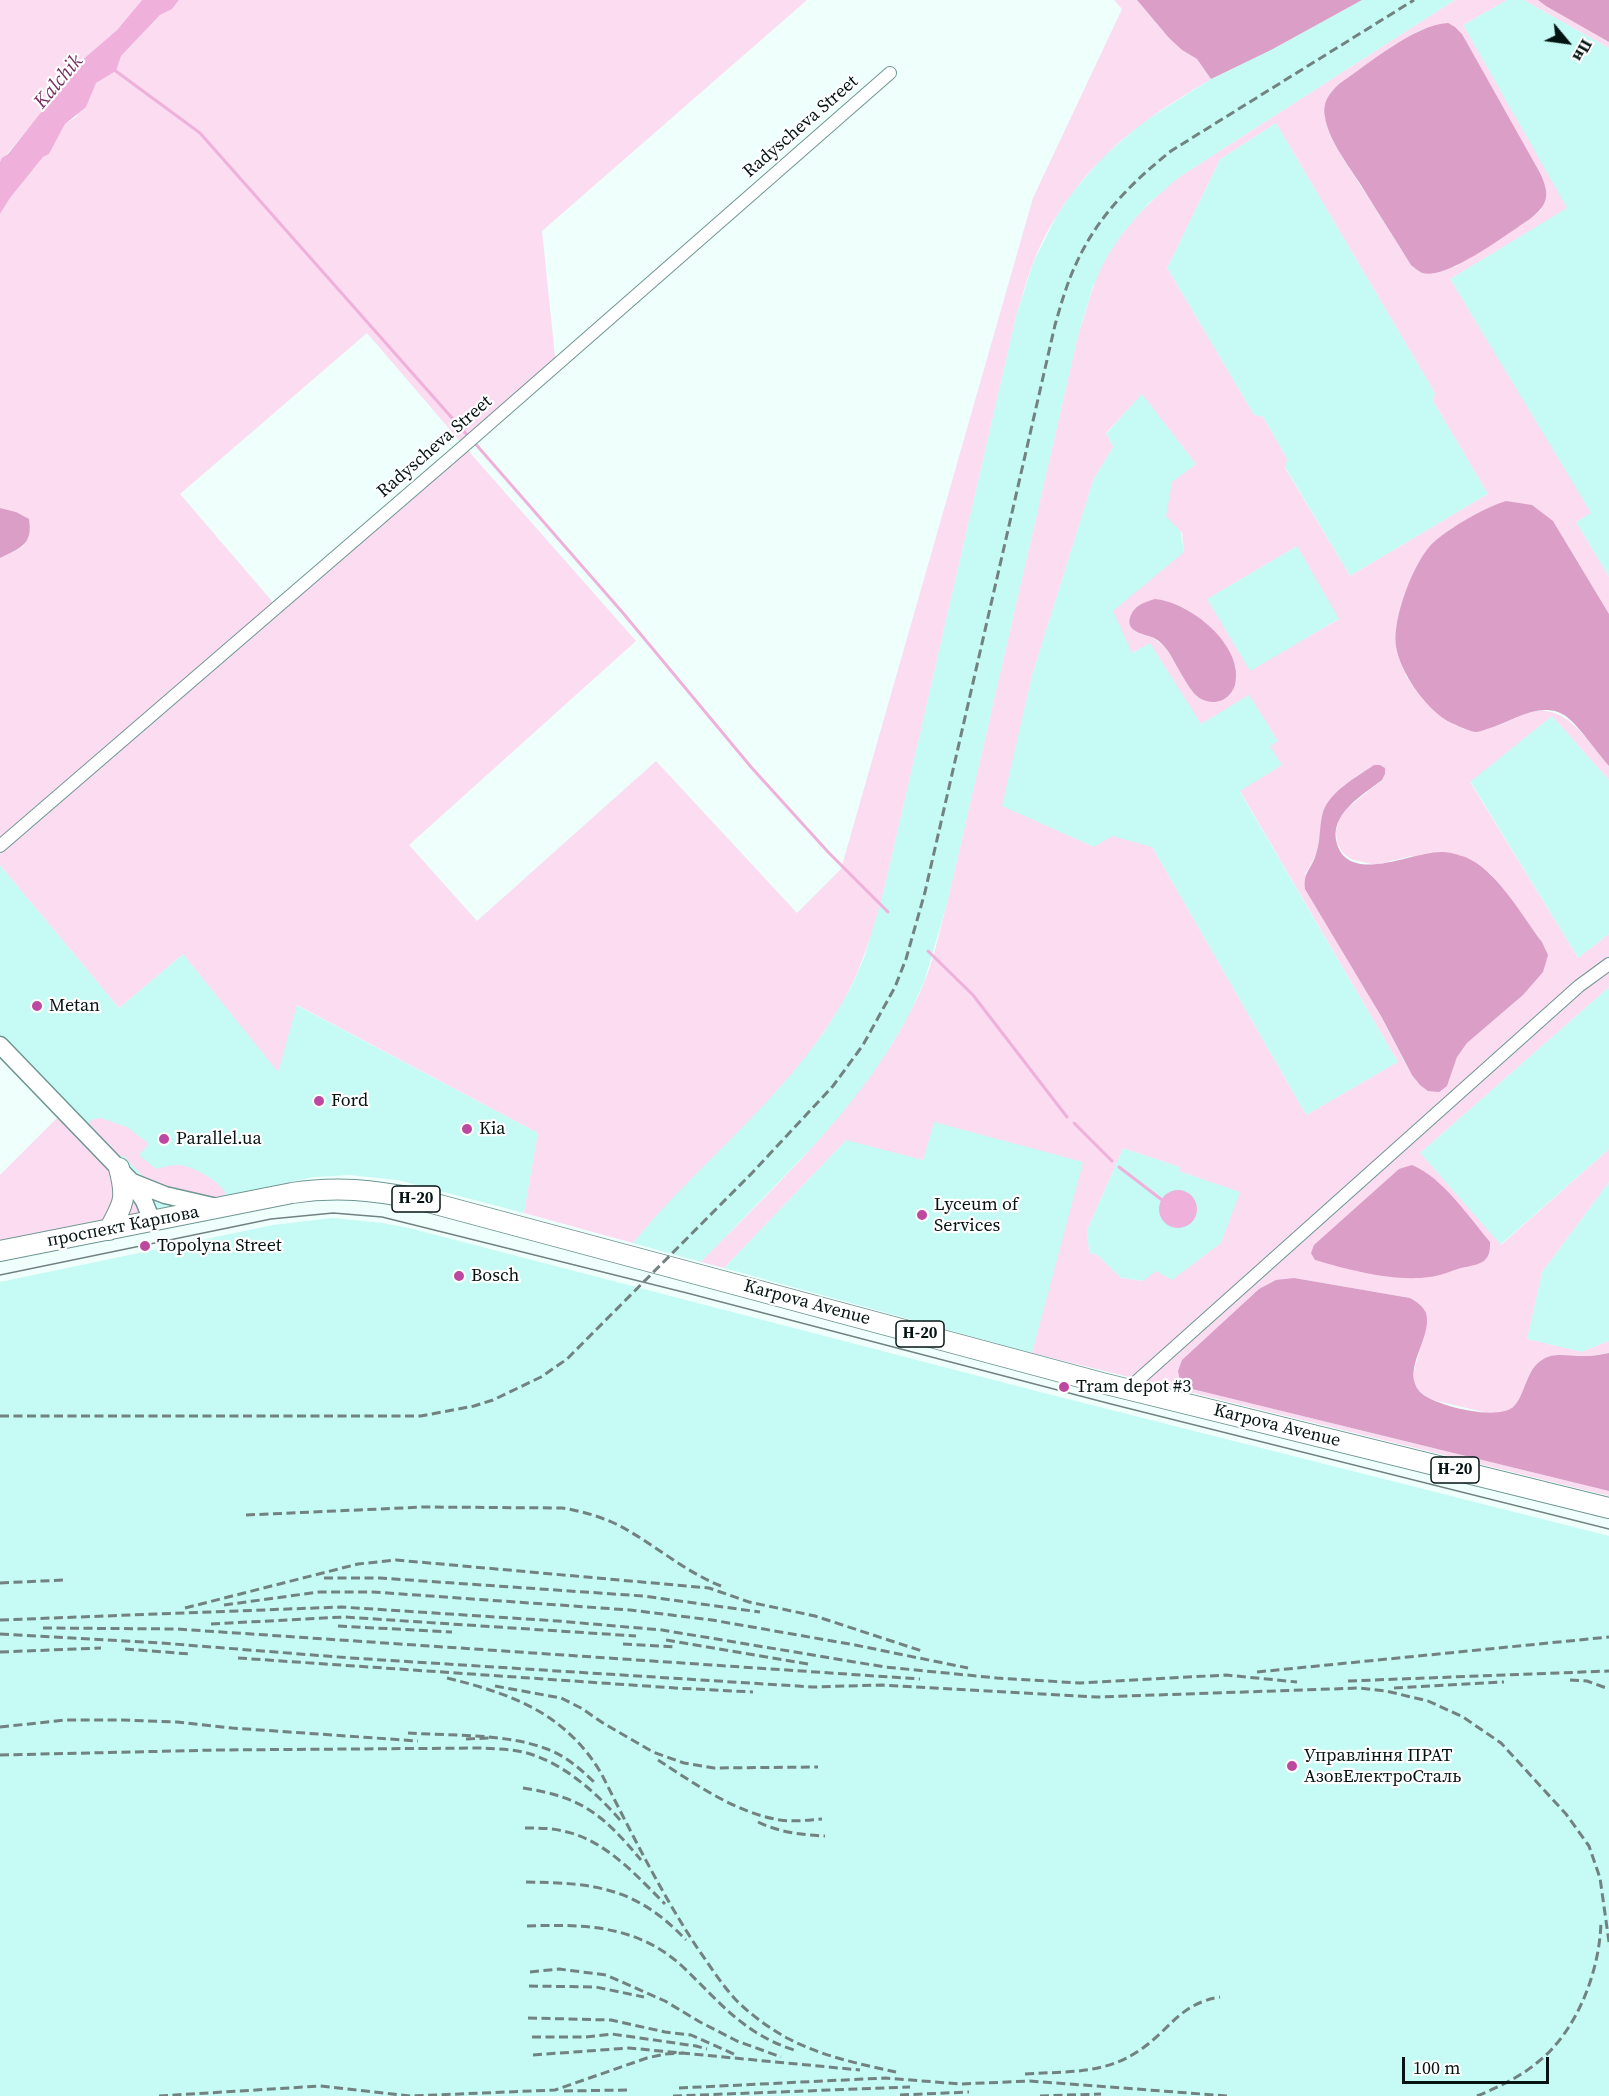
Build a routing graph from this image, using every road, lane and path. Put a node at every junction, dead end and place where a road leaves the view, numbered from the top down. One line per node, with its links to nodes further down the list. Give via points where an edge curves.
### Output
1 (890, 73): 2 (street, Radyscheva Street)
2 (0, 846)
3 (1609, 964): 11 (street, via 1579,986)
4 (0, 1045): 5 (main road)
5 (124, 1174): 7 (main road, via 165,1196); 8 (main road, via 144,1201); 9 (main road, via 123,1203)
6 (247, 1202): 7 (main road, проспект Карпова); 11 (main road, Karpova Avenue / Н-20, via 327,1189 371,1190 417,1199)
7 (221, 1207): 8 (main road, проспект Карпова)
8 (152, 1221): 9 (main road, проспект Карпова)
9 (109, 1230): 10 (main road, проспект Карпова)
10 (0, 1251)
11 (1128, 1389): 12 (main road, Karpova Avenue / Н-20)
12 (1609, 1508)

